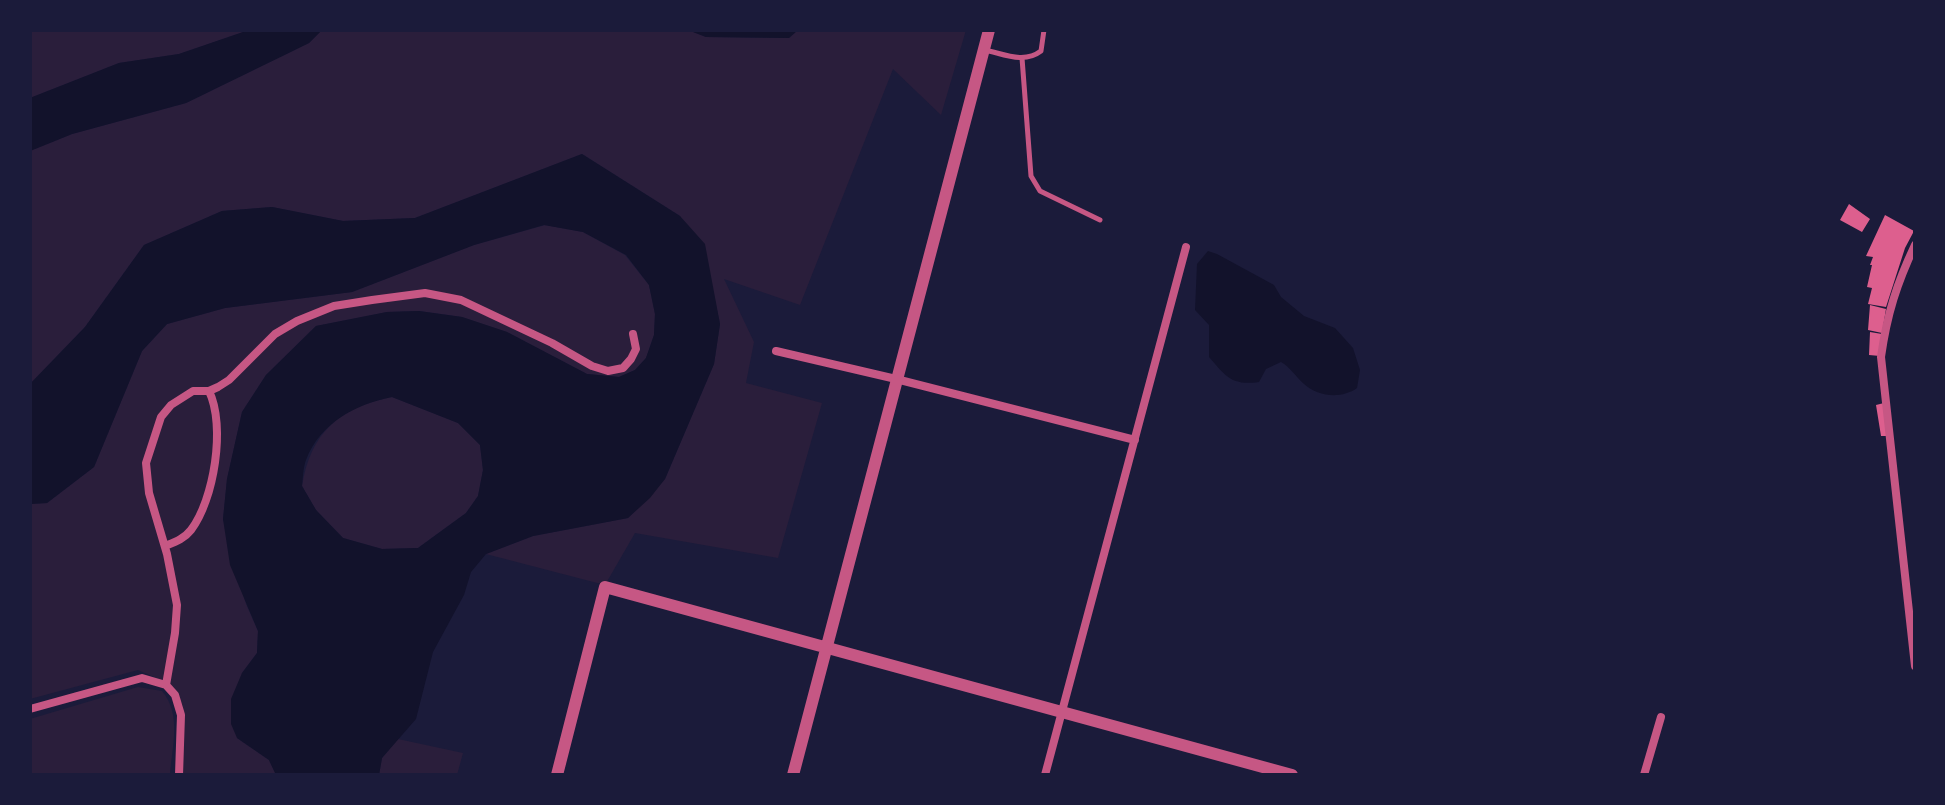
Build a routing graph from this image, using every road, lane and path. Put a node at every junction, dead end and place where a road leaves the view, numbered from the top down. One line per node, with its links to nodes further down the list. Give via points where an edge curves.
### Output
1 (989, 30): 3 (street)
2 (1044, 30): 4 (lane, via 1041,51)
3 (984, 50): 4 (lane); 10 (street)
4 (1022, 58): 5 (lane, via 1031,176 1040,191)
5 (1100, 220)
6 (1915, 245): 15 (street, via 1887,315 1881,357)
7 (1186, 247): 12 (street)
8 (633, 334): 11 (street, via 636,349 631,359 623,368 608,371 461,300 425,293 372,300 334,306 297,321)
9 (776, 351): 10 (street)
10 (896, 379): 12 (street); 14 (street)
11 (209, 391): 13 (street, via 218,441 209,485 192,528); 13 (street, via 193,391 171,405 150,446 147,478)
12 (1135, 440): 18 (street)
13 (165, 546): 16 (street, via 177,605)
14 (826, 646): 18 (street); 21 (street, via 605,587); 22 (street)
15 (1915, 666)
16 (166, 685): 17 (street, via 142,678); 20 (street, via 181,715)
17 (30, 709)
18 (1062, 712): 23 (street); 24 (street)
19 (1661, 717): 25 (street)
20 (179, 775)
21 (557, 775)
22 (793, 775)
23 (1045, 775)
24 (1292, 775)
25 (1644, 775)

